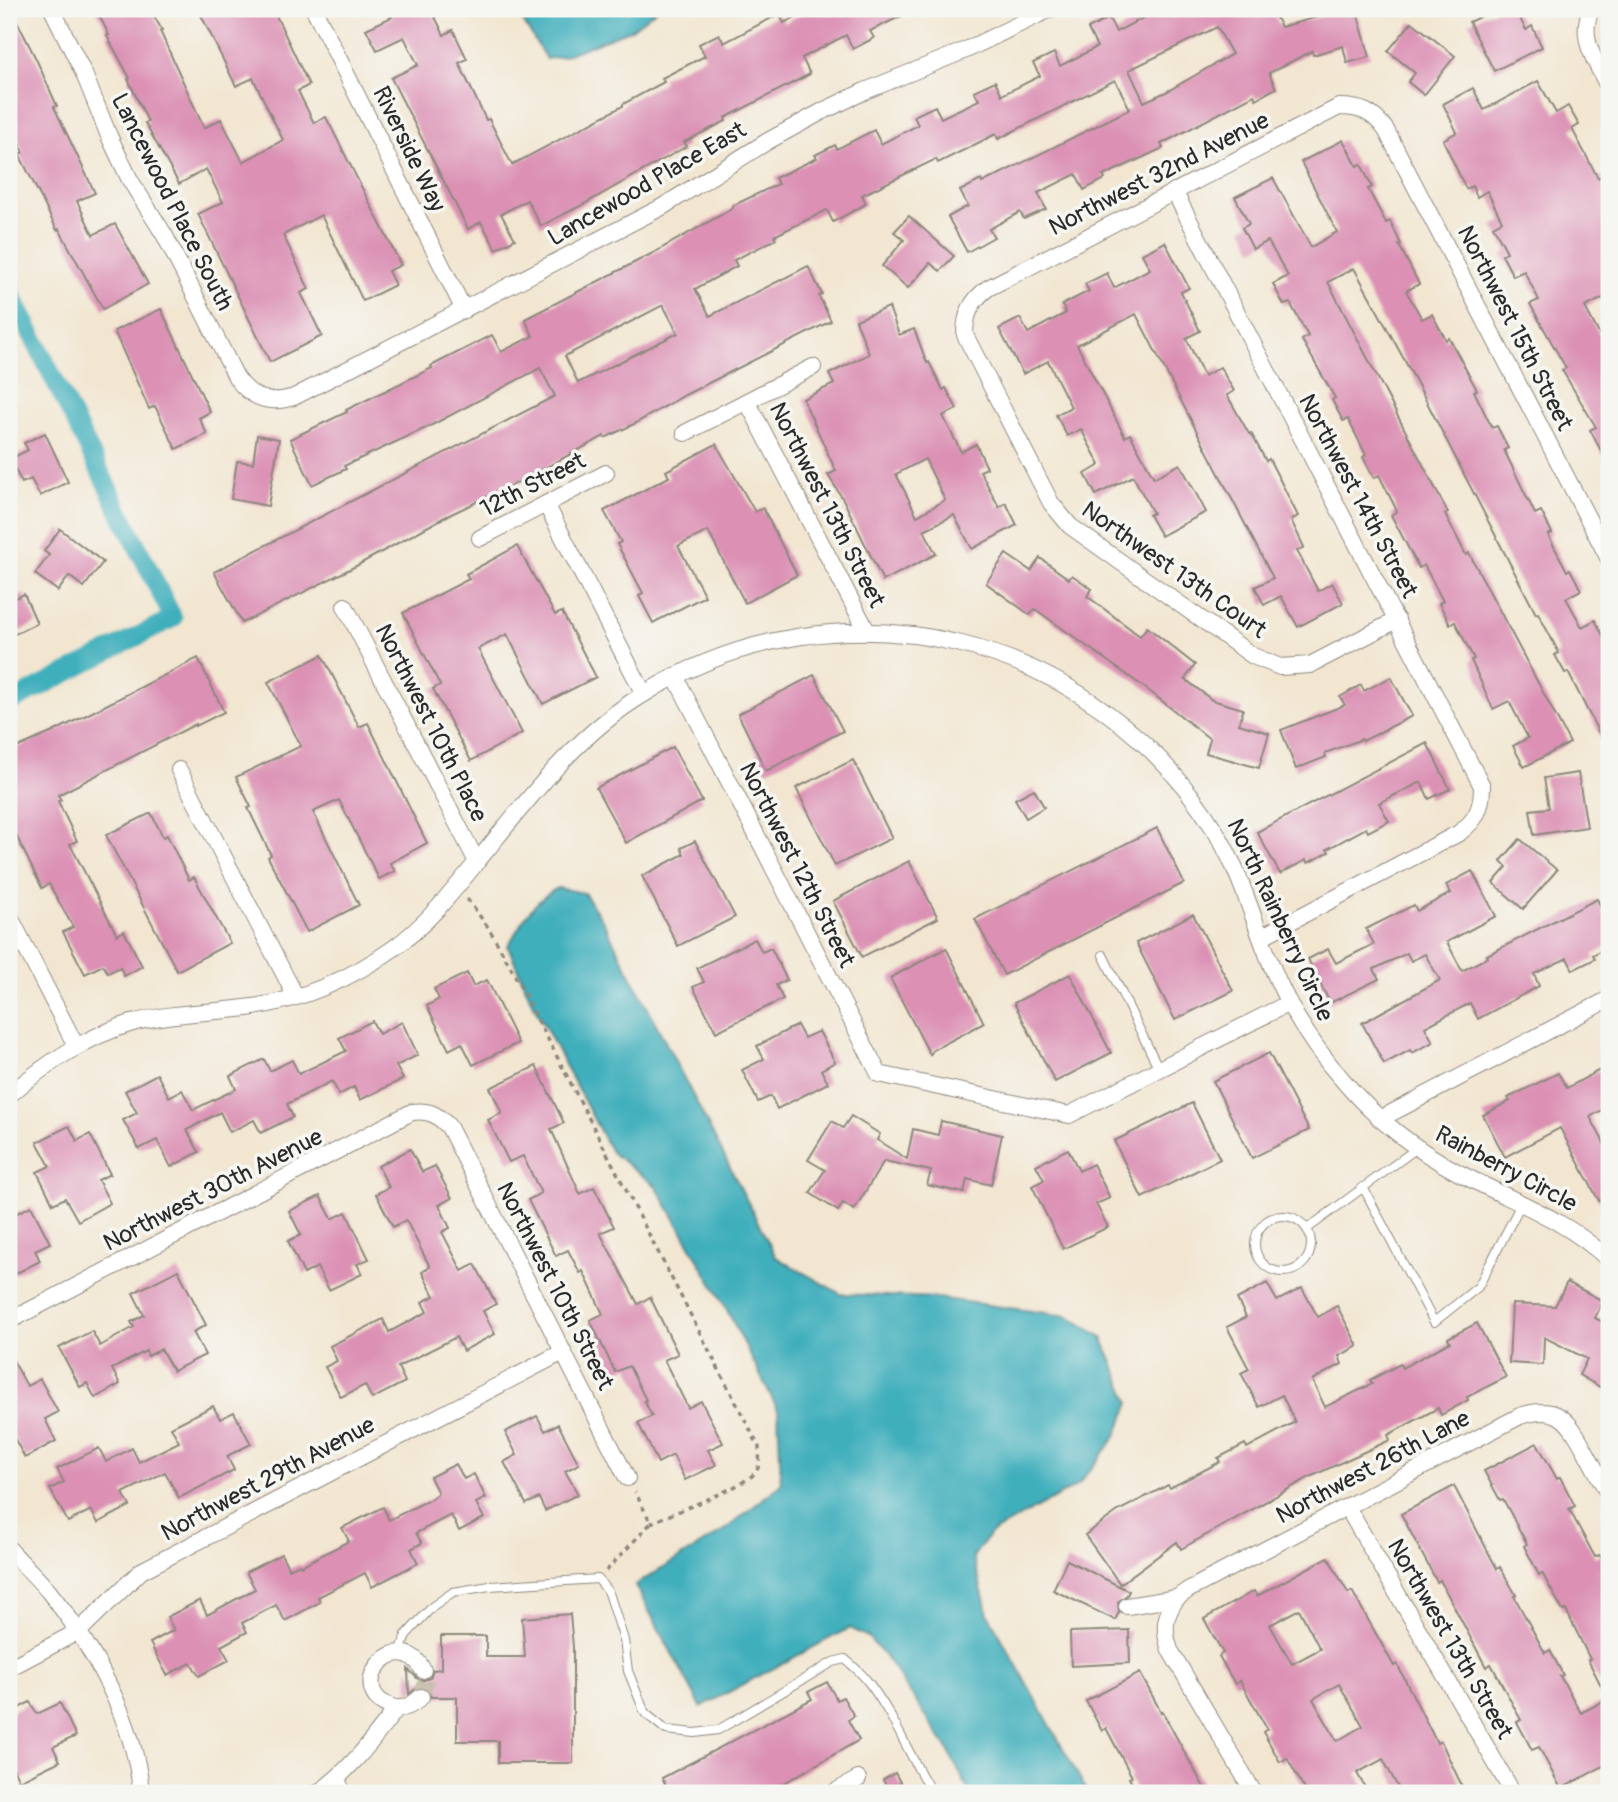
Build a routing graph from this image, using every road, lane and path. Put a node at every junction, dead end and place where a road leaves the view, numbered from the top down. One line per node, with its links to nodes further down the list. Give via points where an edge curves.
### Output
1 (52, 9): 11 (street, Lancewood Place South, via 125,169 165,236 236,377 255,397)
2 (314, 9): 9 (street, Riverside Way)
3 (1050, 9): 9 (street, Lancewood Place East, via 822,111 662,207)
4 (1591, 9): 5 (street, via 1585,37)
5 (1609, 88)
6 (1378, 118): 7 (street, Northwest 32nd Avenue, via 1353,107 1339,107); 17 (street, Northwest 15th Street)
7 (1174, 191): 8 (street, Northwest 32nd Avenue, via 988,288); 19 (street, Northwest 14th Street)
8 (969, 308): 19 (street, Northwest 13th Court, via 965,335 1051,503 1070,526 1253,656 1280,667 1310,665)
9 (464, 310): 11 (street, Lancewood Place East, via 294,397)
10 (813, 367): 12 (street, Northwest 13th Street)
11 (268, 401)
12 (747, 401): 13 (street, Northwest 13th Street); 20 (street, Northwest 13th Street)
13 (685, 433)
14 (606, 473): 15 (street, 12th Street)
15 (546, 504): 16 (street, 12th Street); 22 (street)
16 (480, 538)
17 (1609, 559)
18 (345, 606): 24 (street, Northwest 10th Place)
19 (1398, 620): 27 (street, Northwest 14th Street, via 1482,786 1478,813 1459,833)
20 (867, 631): 21 (street, North Rainberry Circle, via 787,638 740,650); 27 (street, North Rainberry Circle, via 920,635 1013,660 1057,680 1123,724 1159,757 1217,833)
21 (675, 676): 22 (street, North Rainberry Circle); 33 (street, Northwest 12th Street, via 879,1074 1069,1115)
22 (644, 694): 24 (street, North Rainberry Circle, via 565,758)
23 (180, 770): 29 (street)
24 (477, 862): 25 (street, North Rainberry Circle)
25 (458, 887): 29 (street, North Rainberry Circle, via 397,946 361,970); 47 (path, via 508,962 759,1447 754,1474)
26 (9, 915): 32 (street)
27 (1261, 936): 31 (street, North Rainberry Circle)
28 (1103, 955): 33 (lane)
29 (296, 997): 32 (street, North Rainberry Circle, via 172,1014)
30 (1609, 999): 36 (street)
31 (1289, 1003): 33 (street); 36 (street, North Rainberry Circle, via 1312,1042)
32 (76, 1046): 34 (street, North Rainberry Circle)
33 (1159, 1069)
34 (9, 1095)
35 (439, 1116): 42 (street, Northwest 30th Avenue, via 412,1112); 43 (street, Northwest 10th Street, via 449,1127)
36 (1380, 1119): 37 (street, Rainberry Circle)
37 (1417, 1147): 38 (lane); 39 (street, Rainberry Circle)
38 (1363, 1187): 39 (lane, via 1434,1322 1478,1287); 40 (lane)
39 (1522, 1202): 41 (street, Rainberry Circle)
40 (1307, 1229): 40 (lane, via 1294,1218 1268,1220 1257,1233 1259,1259 1272,1270 1298,1268 1309,1255)
41 (1605, 1251)
42 (9, 1321)
43 (563, 1352): 44 (street, Northwest 10th Street); 52 (street, Northwest 29th Avenue, via 141,1571)
44 (627, 1478): 47 (path)
45 (1608, 1491): 46 (street, Northwest 26th Lane, via 1571,1425 1560,1416 1533,1412)
46 (1347, 1507): 50 (street, Northwest 26th Lane); 66 (street, Northwest 13th Street)
47 (651, 1523): 49 (path)
48 (9, 1549): 52 (street)
49 (598, 1579): 53 (lane, via 453,1592 406,1635); 64 (lane, via 609,1593 628,1671 645,1713 666,1730 718,1730 845,1659 886,1710)
50 (1177, 1598): 51 (street, Northwest 26th Lane); 65 (street, via 1165,1622 1170,1650)
51 (1127, 1606)
52 (79, 1630): 54 (street, Northwest 29th Avenue); 60 (street, via 128,1733)
53 (400, 1653): 55 (street, via 416,1660); 57 (street, via 384,1657 371,1679 381,1702)
54 (9, 1668)
55 (423, 1670)
56 (421, 1697): 57 (street)
57 (397, 1708): 58 (street)
58 (340, 1778): 61 (street); 62 (lane)
59 (858, 1779): 63 (street)
60 (141, 1793)
61 (318, 1793)
62 (348, 1793)
63 (833, 1793)
64 (932, 1793)
65 (1254, 1793)
66 (1513, 1793)

